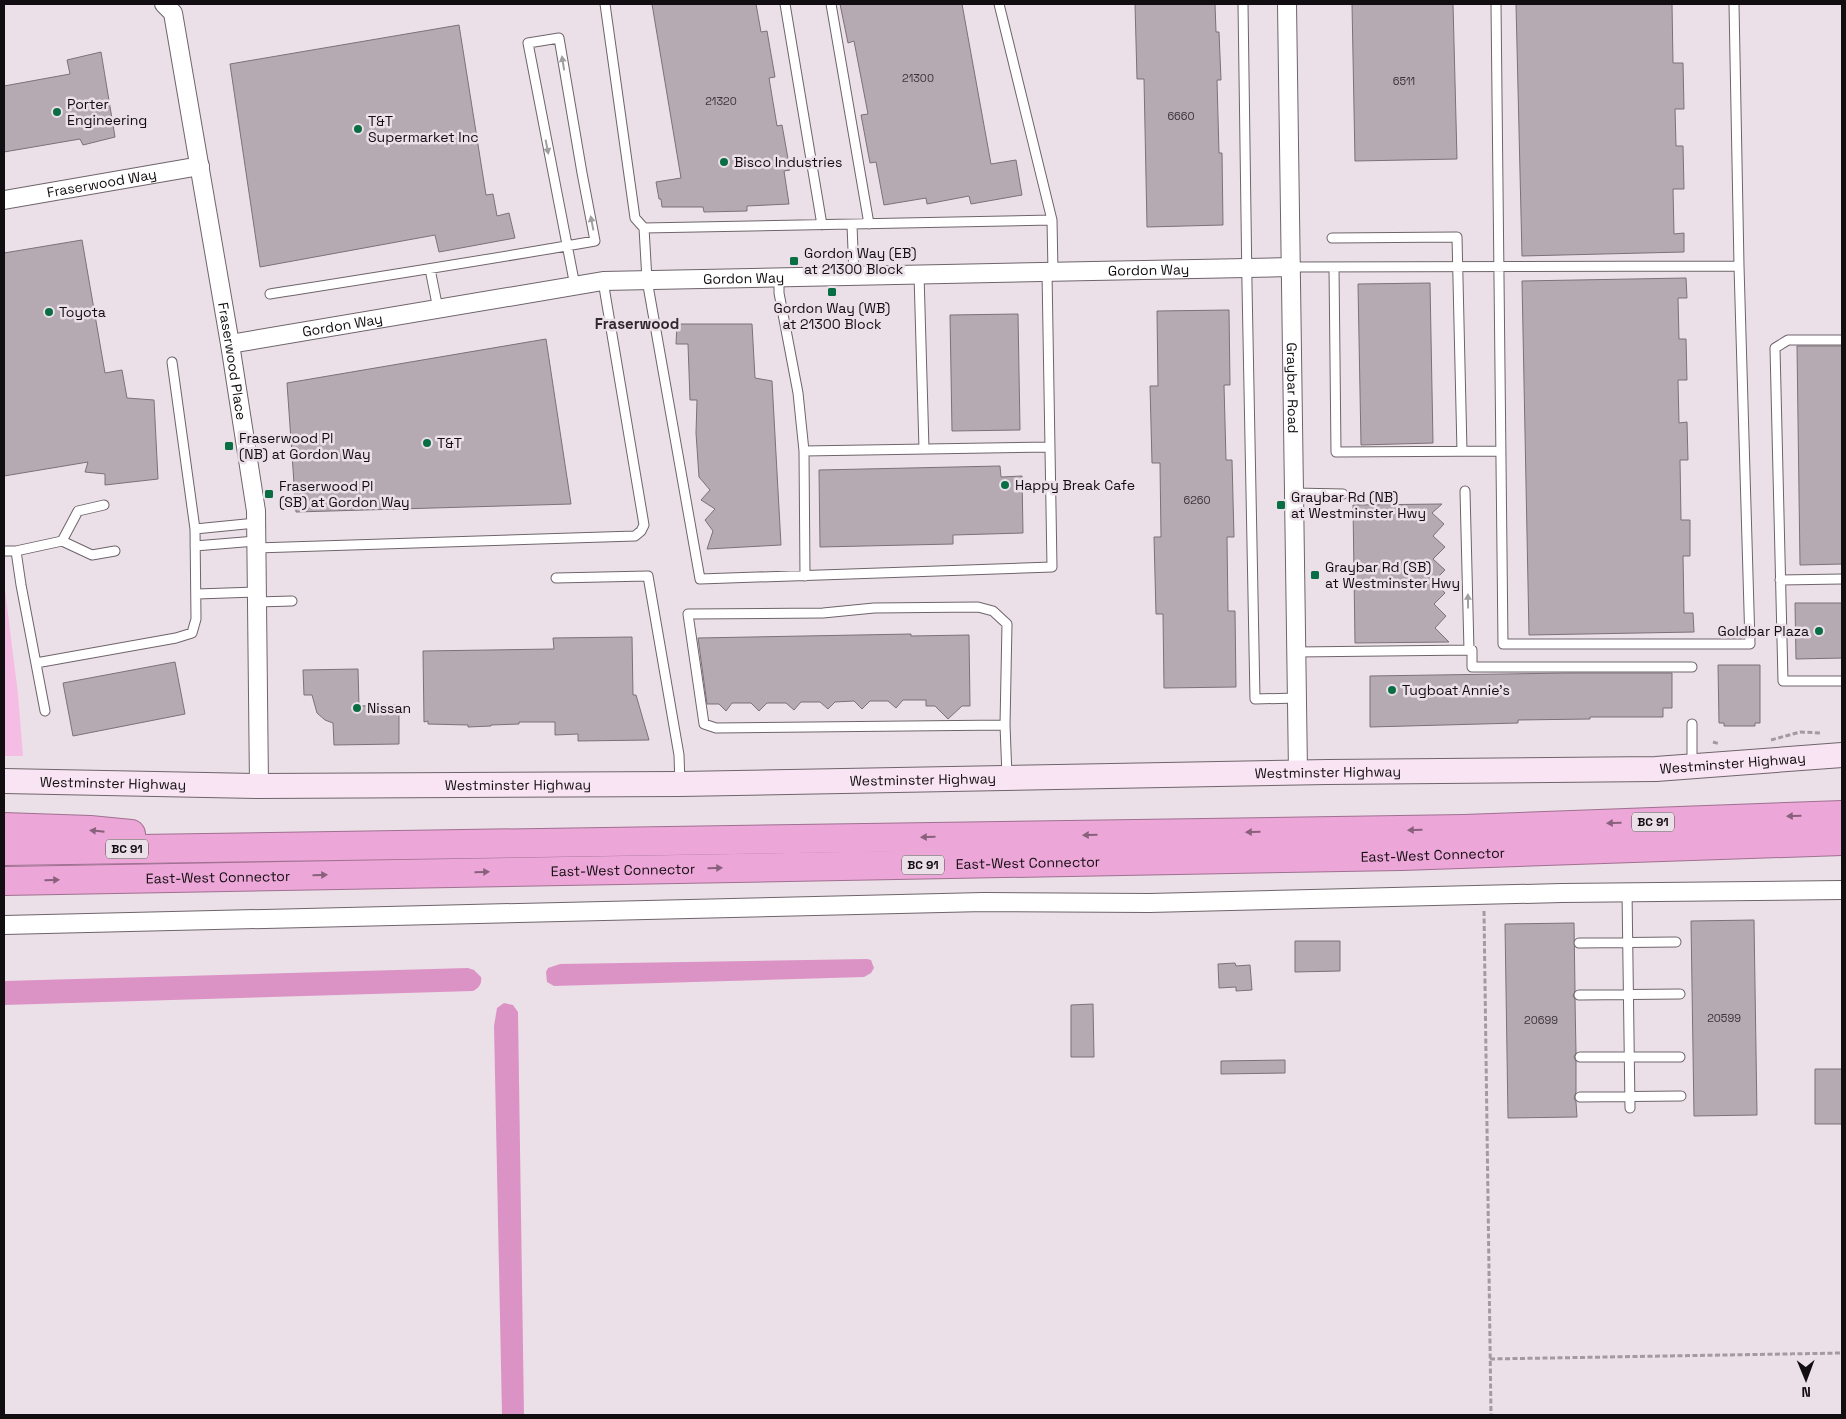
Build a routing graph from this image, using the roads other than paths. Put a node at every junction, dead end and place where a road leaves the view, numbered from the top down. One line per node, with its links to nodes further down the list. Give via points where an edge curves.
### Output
1 (164, 4): 10 (street, Fraserwood Place, via 173,13)
2 (605, 4): 16 (lane, via 635,218)
3 (785, 4): 14 (lane)
4 (831, 4): 13 (lane)
5 (1000, 4): 12 (lane)
6 (1243, 4): 24 (lane)
7 (1287, 4): 21 (street, Graybar Road)
8 (1496, 4): 19 (lane)
9 (1734, 4): 20 (lane)
10 (200, 166): 11 (street, Fraserwood Way); 36 (street, Fraserwood Place)
11 (4, 200)
12 (1052, 220): 13 (lane); 26 (lane)
13 (869, 224): 15 (lane)
14 (822, 225): 15 (lane); 16 (lane)
15 (852, 225): 28 (lane)
16 (644, 228): 30 (lane)
17 (1332, 238): 23 (lane, via 1457,237)
18 (566, 246): 18 (lane, one-way to 18, via 596,241 559,38 528,43); 25 (lane); 32 (lane)
19 (1498, 266): 20 (lane); 23 (lane); 41 (lane)
20 (1739, 266): 41 (lane, via 1750,644 1503,644)
21 (1292, 267): 22 (lane); 24 (street, Gordon Way); 44 (street, Graybar Road)
22 (1334, 267): 23 (lane); 42 (lane, via 1336,452)
23 (1458, 267): 42 (lane)
24 (1246, 268): 26 (street, Gordon Way); 67 (lane, via 1255,699)
25 (430, 269): 33 (lane); 34 (lane)
26 (1050, 272): 27 (street, Gordon Way); 38 (lane)
27 (919, 274): 28 (street, Gordon Way); 39 (lane)
28 (854, 275): 29 (street, Gordon Way)
29 (779, 277): 30 (street, Gordon Way); 40 (lane)
30 (647, 280): 31 (street, Gordon Way); 55 (lane, via 700,579)
31 (603, 281): 32 (street, Gordon Way); 50 (lane, via 644,525 634,536)
32 (575, 286): 34 (street, Gordon Way)
33 (270, 294)
34 (438, 309): 36 (street, Gordon Way)
35 (1842, 340): 58 (lane, via 1788,340 1775,348)
36 (230, 344): 47 (street, Fraserwood Place)
37 (172, 362): 48 (lane)
38 (1050, 447): 39 (lane); 55 (lane, via 1052,567)
39 (924, 449): 40 (lane)
40 (804, 451): 55 (lane)
41 (1501, 451): 42 (lane)
42 (1462, 452)
43 (1465, 491): 62 (lane, one-way to 43)
44 (1294, 493): 45 (lane); 63 (street, Graybar Road)
45 (1343, 494)
46 (104, 505): 49 (lane, via 78,511)
47 (256, 523): 48 (lane); 50 (street, Fraserwood Place)
48 (195, 529): 51 (lane)
49 (62, 541): 53 (lane); 54 (lane, via 92,555)
50 (256, 544): 51 (lane); 60 (street, Fraserwood Place)
51 (195, 546): 59 (lane)
52 (4, 551): 53 (lane)
53 (16, 551): 64 (lane)
54 (115, 551)
55 (805, 576)
56 (556, 578): 76 (lane, via 648,576 679,755)
57 (1842, 579): 58 (lane)
58 (1780, 580): 66 (lane, via 1782,681)
59 (197, 594): 60 (lane); 64 (lane, via 192,632 176,638)
60 (257, 597): 61 (lane); 77 (street, Fraserwood Place)
61 (292, 601)
62 (1469, 650): 63 (lane); 65 (lane, via 1472,650 1472,667)
63 (1296, 652): 67 (street, Graybar Road)
64 (36, 663): 68 (lane)
65 (1692, 667)
66 (1842, 681)
67 (1297, 698): 73 (street, Graybar Road)
68 (44, 711)
69 (1692, 724): 72 (lane)
70 (1005, 725): 70 (lane, via 1007,624 993,611 978,607 874,608 824,613 688,614 704,724 716,728); 74 (lane)
71 (1842, 755): 72 (main road, Westminster Highway)
72 (1692, 766): 73 (main road, Westminster Highway)
73 (1298, 772): 74 (main road, Westminster Highway)
74 (1007, 779): 76 (main road, Westminster Highway)
75 (4, 781): 77 (main road, Westminster Highway)
76 (680, 784): 77 (main road, Westminster Highway)
77 (259, 786)
78 (1842, 814): 81 (highway, East-West Connector / BC 91, one-way to 81, via 1464,829)
79 (4, 827): 81 (highway, one-way to 79, via 90,830)
80 (1842, 841): 83 (highway, East-West Connector / BC 91, one-way to 80, via 1402,856)
81 (250, 847): 82 (highway, East-West Connector / BC 91)
82 (4, 851)
83 (4, 881)
84 (1842, 890): 85 (street)
85 (1626, 892): 86 (street, via 1159,903 984,902); 89 (lane)
86 (4, 925)
87 (1676, 942): 89 (lane)
88 (1578, 943): 89 (lane)
89 (1628, 943): 90 (lane)
90 (1628, 994): 91 (lane); 92 (lane); 94 (lane)
91 (1680, 994)
92 (1580, 995)
93 (1580, 1057): 94 (lane)
94 (1629, 1057): 95 (lane); 96 (lane)
95 (1680, 1057)
96 (1630, 1096): 97 (lane); 98 (lane); 99 (lane)
97 (1681, 1096)
98 (1580, 1097)
99 (1630, 1108)

